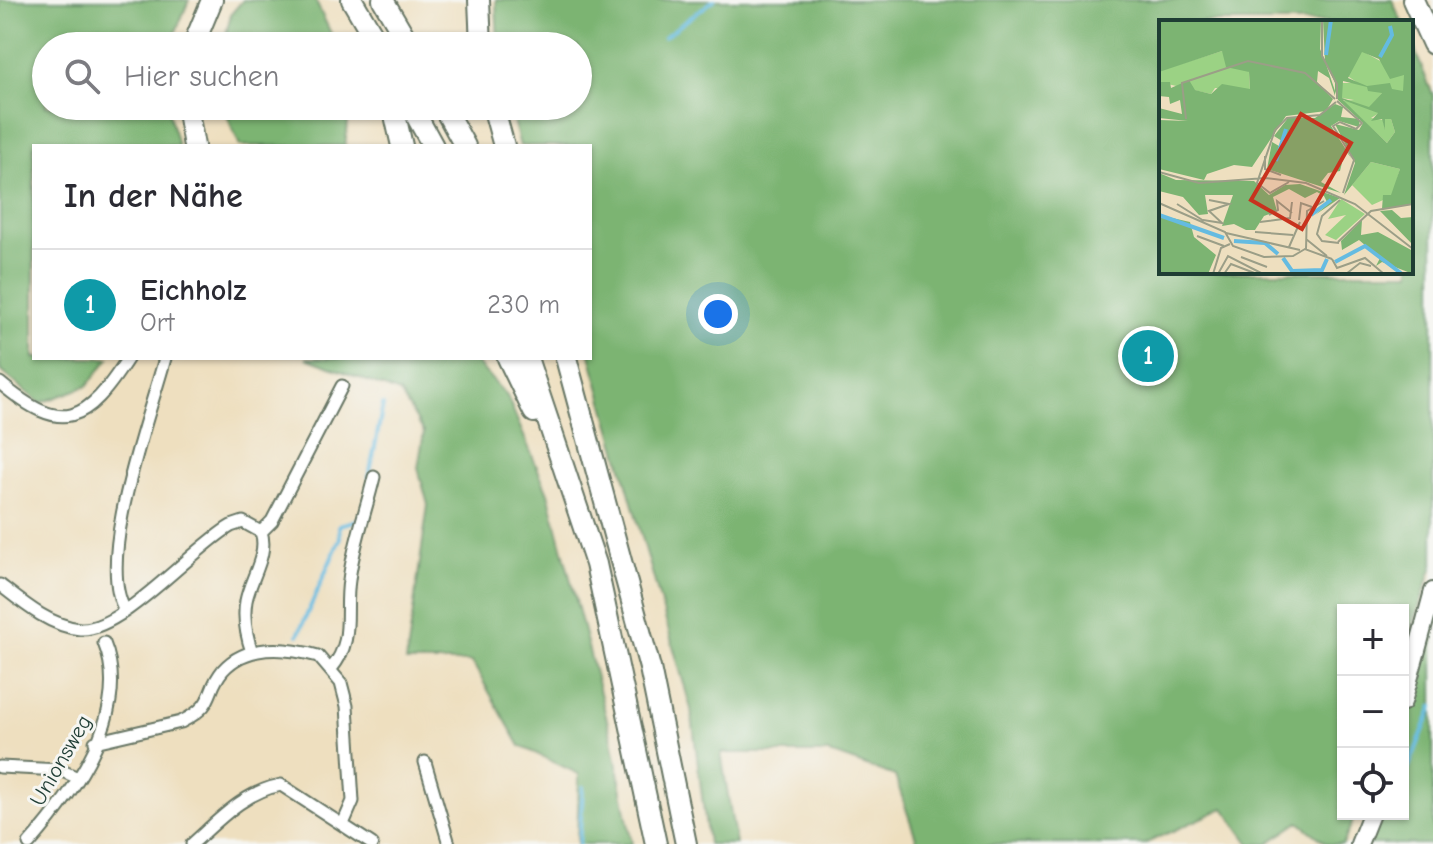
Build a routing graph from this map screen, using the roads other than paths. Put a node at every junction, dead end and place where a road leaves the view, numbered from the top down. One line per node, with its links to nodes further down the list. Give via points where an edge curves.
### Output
1 (212, 0): 6 (highway)
2 (352, 0): 7 (highway)
3 (383, 0): 8 (highway)
4 (479, 0): 9 (highway)
5 (1413, 0): 10 (highway)
6 (199, 32)
7 (371, 32)
8 (402, 32)
9 (480, 32)
10 (1433, 44)
11 (189, 120): 16 (highway)
12 (396, 120): 17 (highway)
13 (419, 120): 18 (highway)
14 (451, 120): 19 (highway)
15 (497, 120): 20 (highway)
16 (194, 144)
17 (402, 144)
18 (432, 144)
19 (464, 144)
20 (503, 144)
21 (127, 360): 27 (street, via 104,395 72,414 39,412)
22 (164, 360): 35 (street, via 120,534 115,570 117,597)
23 (509, 360): 31 (highway)
24 (528, 360): 31 (highway)
25 (558, 360): 29 (highway)
26 (567, 360): 29 (highway)
27 (0, 383)
28 (342, 386): 32 (street, via 272,521)
29 (589, 443): 51 (highway, via 650,668)
30 (374, 477): 38 (street, via 349,580 347,639)
31 (581, 513): 50 (highway)
32 (261, 532): 35 (street, via 243,522 221,531); 37 (street, via 264,545 244,620)
33 (0, 585): 35 (street, via 70,627 88,629)
34 (1433, 591): 39 (main road)
35 (125, 610)
36 (104, 643): 40 (street, Unionsweg, via 108,716)
37 (252, 652): 38 (street, via 298,650 318,656); 40 (street, via 224,669 205,707 194,716)
38 (331, 669): 45 (street, via 347,706 353,801)
39 (1409, 680)
40 (95, 742): 43 (street, Unionsweg)
41 (425, 762): 49 (street)
42 (0, 767): 43 (street, via 60,770)
43 (78, 778): 46 (street, Unionsweg)
44 (1369, 820): 52 (main road)
45 (343, 824): 47 (street, via 281,785 244,799); 48 (street)
46 (29, 844)
47 (192, 844)
48 (372, 844)
49 (449, 844)
50 (656, 844)
51 (686, 844)
52 (1359, 844)

